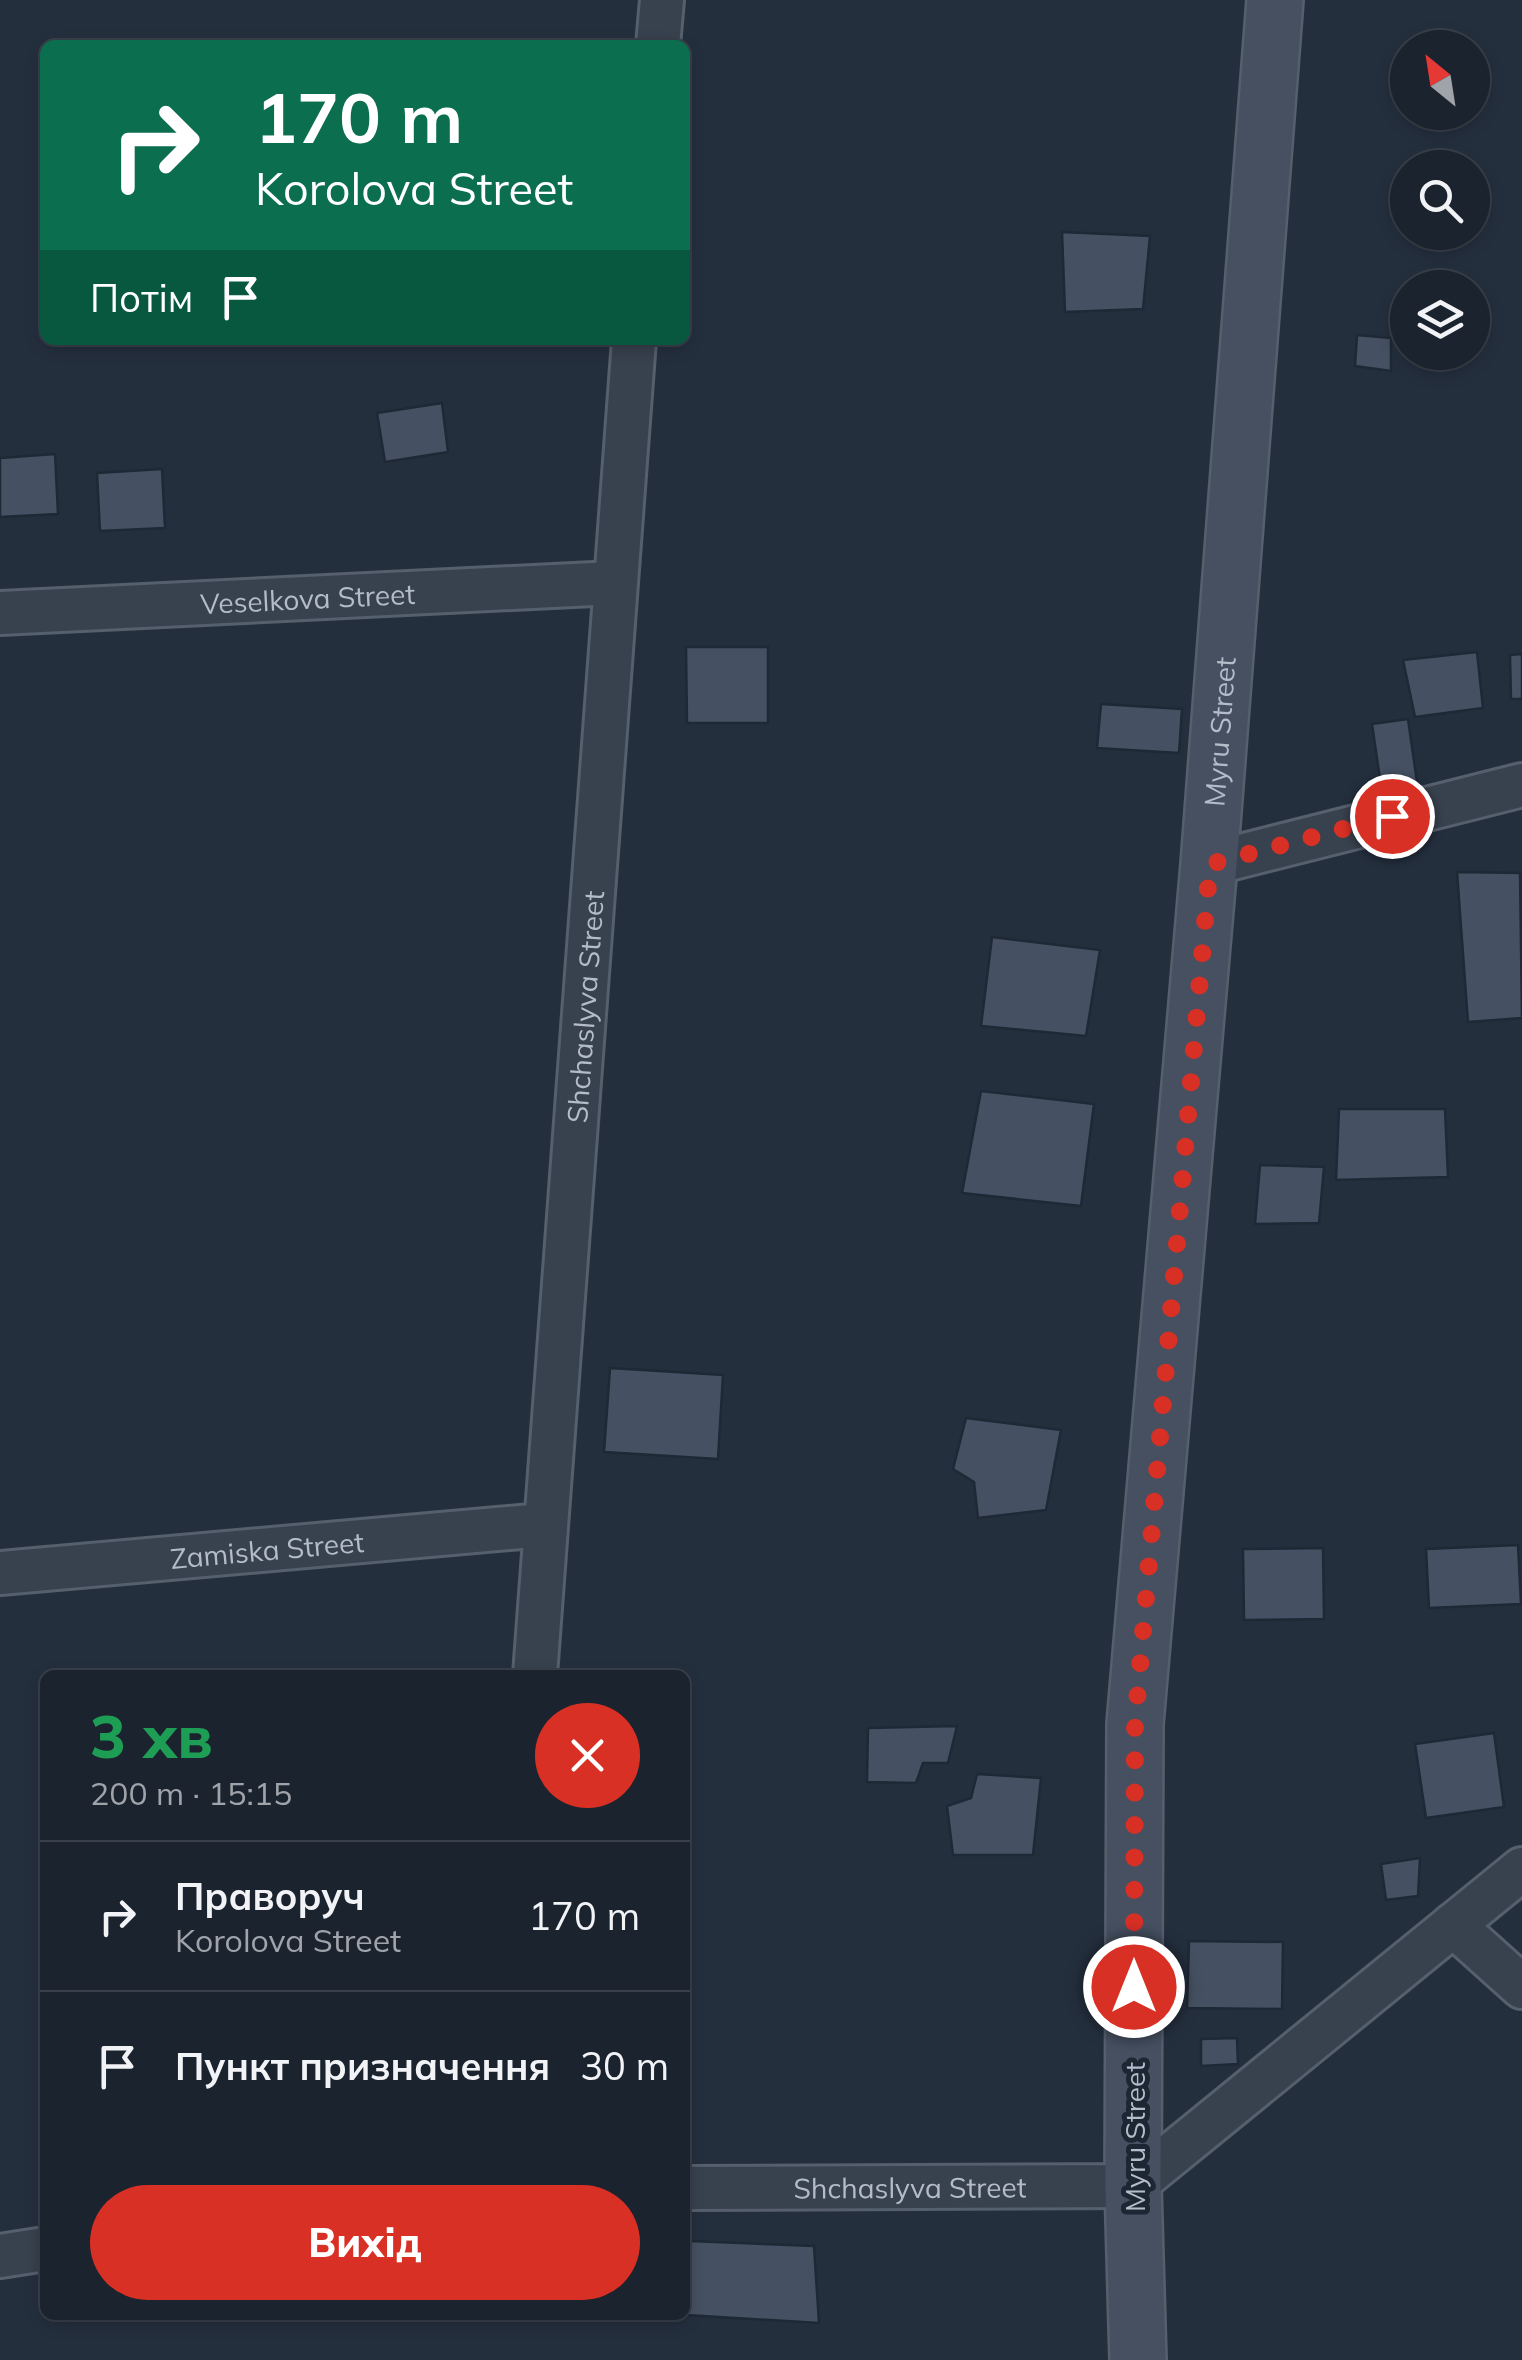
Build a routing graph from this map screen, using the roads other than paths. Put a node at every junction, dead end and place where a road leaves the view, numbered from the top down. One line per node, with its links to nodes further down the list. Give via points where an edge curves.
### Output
1 (662, 0): 3 (street)
2 (1275, 0): 8 (street, Myru Street)
3 (658, 40)
4 (634, 345): 5 (street, Shchaslyva Street)
5 (614, 583): 6 (street, Veselkova Street); 11 (street, Shchaslyva Street)
6 (0, 613)
7 (1522, 785): 8 (street)
8 (1210, 864): 15 (street, Myru Street, via 1135,1724)
9 (532, 1526): 10 (street, Zamiska Street)
10 (0, 1573)
11 (535, 1670)
12 (1522, 1868): 13 (street)
13 (1453, 1925): 14 (street); 15 (street)
14 (1522, 1988)
15 (1133, 2186): 16 (street, Shchaslyva Street); 19 (street, Myru Street)
16 (690, 2188)
17 (40, 2249): 18 (street)
18 (0, 2256)
19 (1138, 2360)

